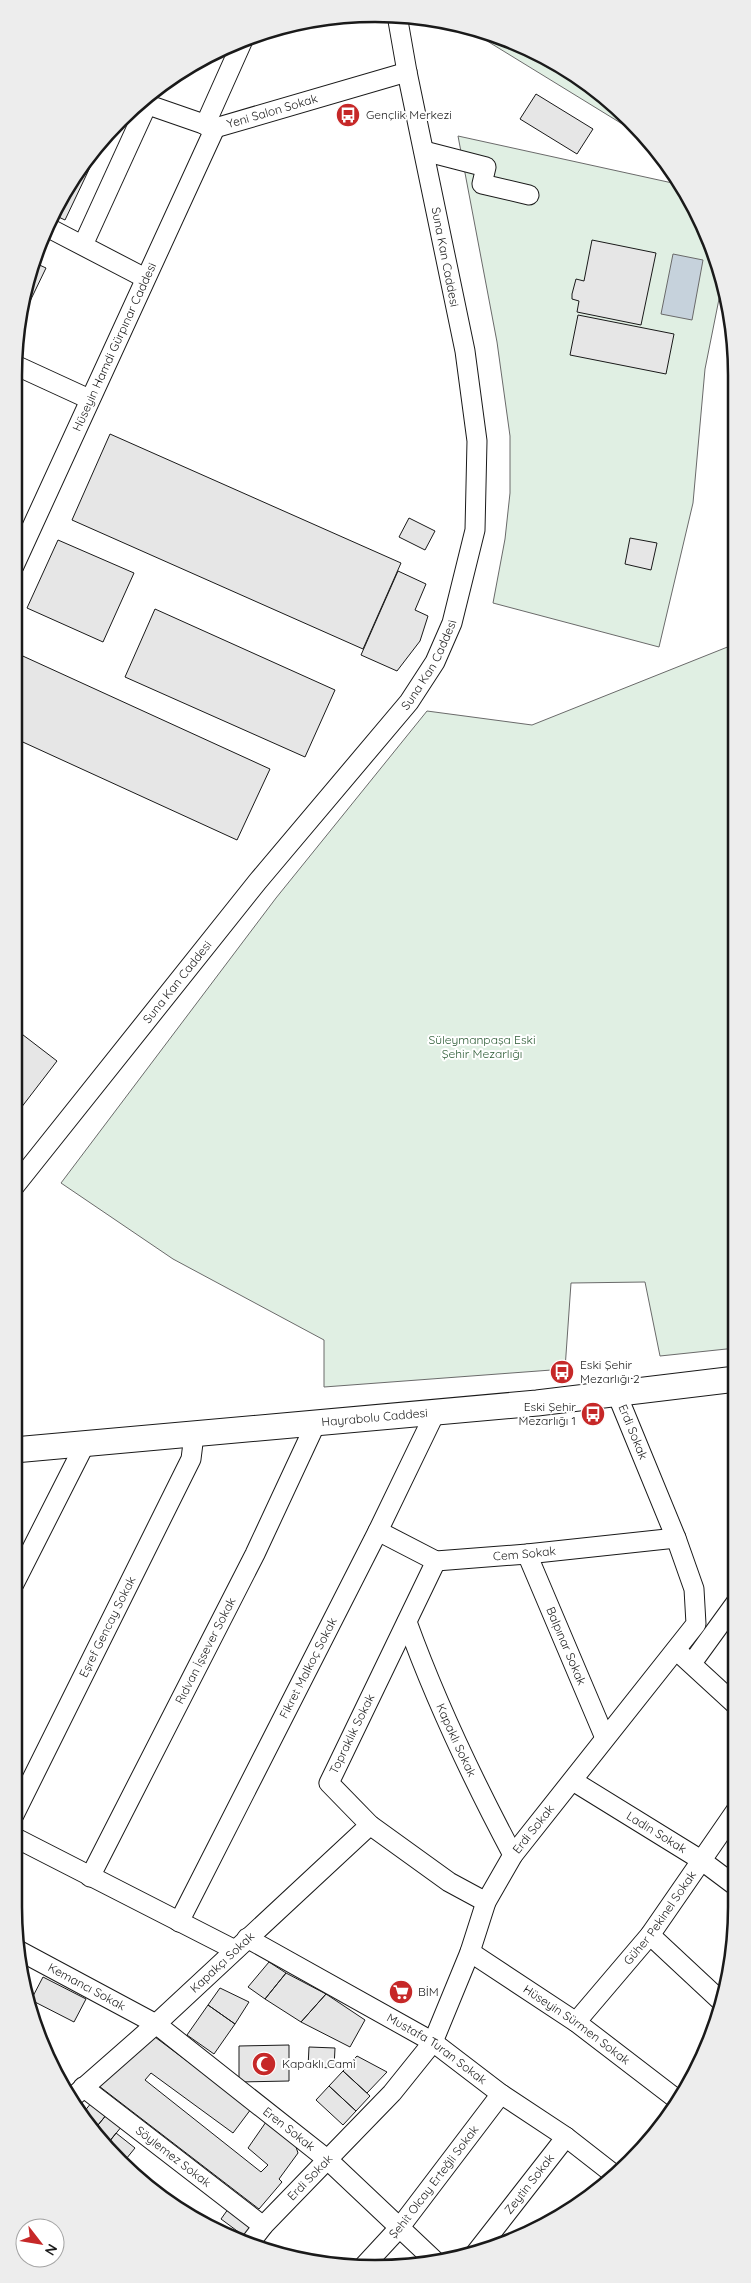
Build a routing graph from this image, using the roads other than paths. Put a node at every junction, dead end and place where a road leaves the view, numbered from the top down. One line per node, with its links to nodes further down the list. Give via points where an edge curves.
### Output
1 (398, 23): 3 (street, Suna Kan Caddesi)
2 (239, 49): 6 (street, Hüseyin Hamdi Gürpınar Caddesi)
3 (407, 72): 6 (street, Yeni Salon Sokak); 7 (street, Suna Kan Caddesi)
4 (149, 105): 6 (street)
5 (138, 115): 10 (street)
6 (210, 126): 11 (street, Hüseyin Hamdi Gürpınar Caddesi)
7 (424, 151): 8 (street, via 486,167 482,184); 15 (street, Suna Kan Caddesi, via 464,351 477,441 475,530 452,623 435,662 409,702 258,881)
8 (514, 190)
9 (54, 230): 10 (street)
10 (83, 245): 11 (street)
11 (146, 278): 13 (street, Hüseyin Hamdi Gürpınar Caddesi)
12 (22, 368): 13 (street)
13 (89, 399): 14 (street, Hüseyin Hamdi Gürpınar Caddesi)
14 (22, 548)
15 (22, 1176)
16 (728, 1380): 17 (main road, Hayrabolu Caddesi)
17 (616, 1392): 18 (main road, Hayrabolu Caddesi); 24 (street, Erdi Sokak)
18 (434, 1413): 19 (main road, Hayrabolu Caddesi); 23 (street, Fikret Malkoç Sokak)
19 (316, 1423): 20 (main road, Hayrabolu Caddesi); 41 (street, Rıdvan İşsever Sokak, via 255,1554)
20 (194, 1435): 21 (main road, Hayrabolu Caddesi); 35 (street, Eşref Gencay Sokak, via 191,1459)
21 (85, 1444): 22 (main road, Hayrabolu Caddesi); 27 (street)
22 (22, 1449)
23 (378, 1531): 26 (street); 44 (street, Fikret Malkoç Sokak)
24 (676, 1538): 25 (street, Cem Sokak); 30 (street, Erdi Sokak, via 694,1589 696,1624)
25 (527, 1554): 26 (street, Cem Sokak); 33 (street, Balpınar Sokak)
26 (436, 1561): 29 (street, Topraklık Sokak)
27 (22, 1568)
28 (728, 1613): 31 (street)
29 (407, 1622): 37 (street, Topraklık Sokak, via 329,1783); 39 (street, Kapaklı Sokak, via 424,1670 480,1793)
30 (676, 1650): 31 (street); 33 (street, Erdi Sokak)
31 (692, 1663): 32 (street)
32 (728, 1697)
33 (605, 1738): 34 (street, Erdi Sokak)
34 (573, 1781): 39 (street, Erdi Sokak); 40 (street, Ladin Sokak)
35 (22, 1799)
36 (728, 1822): 40 (street, Güher Pekinel Sokak)
37 (370, 1825): 43 (street, Topraklık Sokak, via 449,1882); 46 (street, Kapakçı Sokak)
38 (22, 1841): 41 (street, Mustafa Turan Sokak)
39 (513, 1855): 43 (street, Erdi Sokak)
40 (701, 1860): 42 (street, Ladin Sokak); 45 (street, Güher Pekinel Sokak)
41 (90, 1877): 44 (street, Mustafa Turan Sokak)
42 (728, 1880)
43 (486, 1902): 47 (street, Erdi Sokak)
44 (179, 1922): 46 (street, Mustafa Turan Sokak)
45 (650, 1935): 49 (street); 50 (street, Güher Pekinel Sokak)
46 (241, 1944): 51 (street, Kapakçı Sokak); 52 (street, Mustafa Turan Sokak)
47 (470, 1952): 50 (street, Hüseyin Sürmen Sokak); 52 (street, Erdi Sokak)
48 (26, 1954): 51 (street, Kemancı Sokak)
49 (717, 1997)
50 (576, 2022): 55 (street, Hüseyin Sürmen Sokak)
51 (156, 2024): 53 (street, Kapakçı Sokak); 57 (street, Eren Sokak)
52 (433, 2042): 54 (street, Mustafa Turan Sokak); 57 (street, Erdi Sokak, via 392,2093)
53 (78, 2092): 59 (street, Söylemez Sokak)
54 (501, 2094): 56 (street, Mustafa Turan Sokak); 60 (street, Şehit Olcay Erteğli Sokak)
55 (673, 2097)
56 (566, 2137): 58 (street, Mustafa Turan Sokak); 62 (street, Zeytin Sokak)
57 (328, 2160): 59 (street, Erdi Sokak); 60 (street, Eren Sokak)
58 (610, 2171)
59 (263, 2226): 61 (street, Erdi Sokak)
60 (400, 2227): 63 (street, Eren Sokak); 64 (street, Şehit Olcay Erteğli Sokak)
61 (253, 2239)
62 (483, 2244)
63 (430, 2256)
64 (369, 2260)

